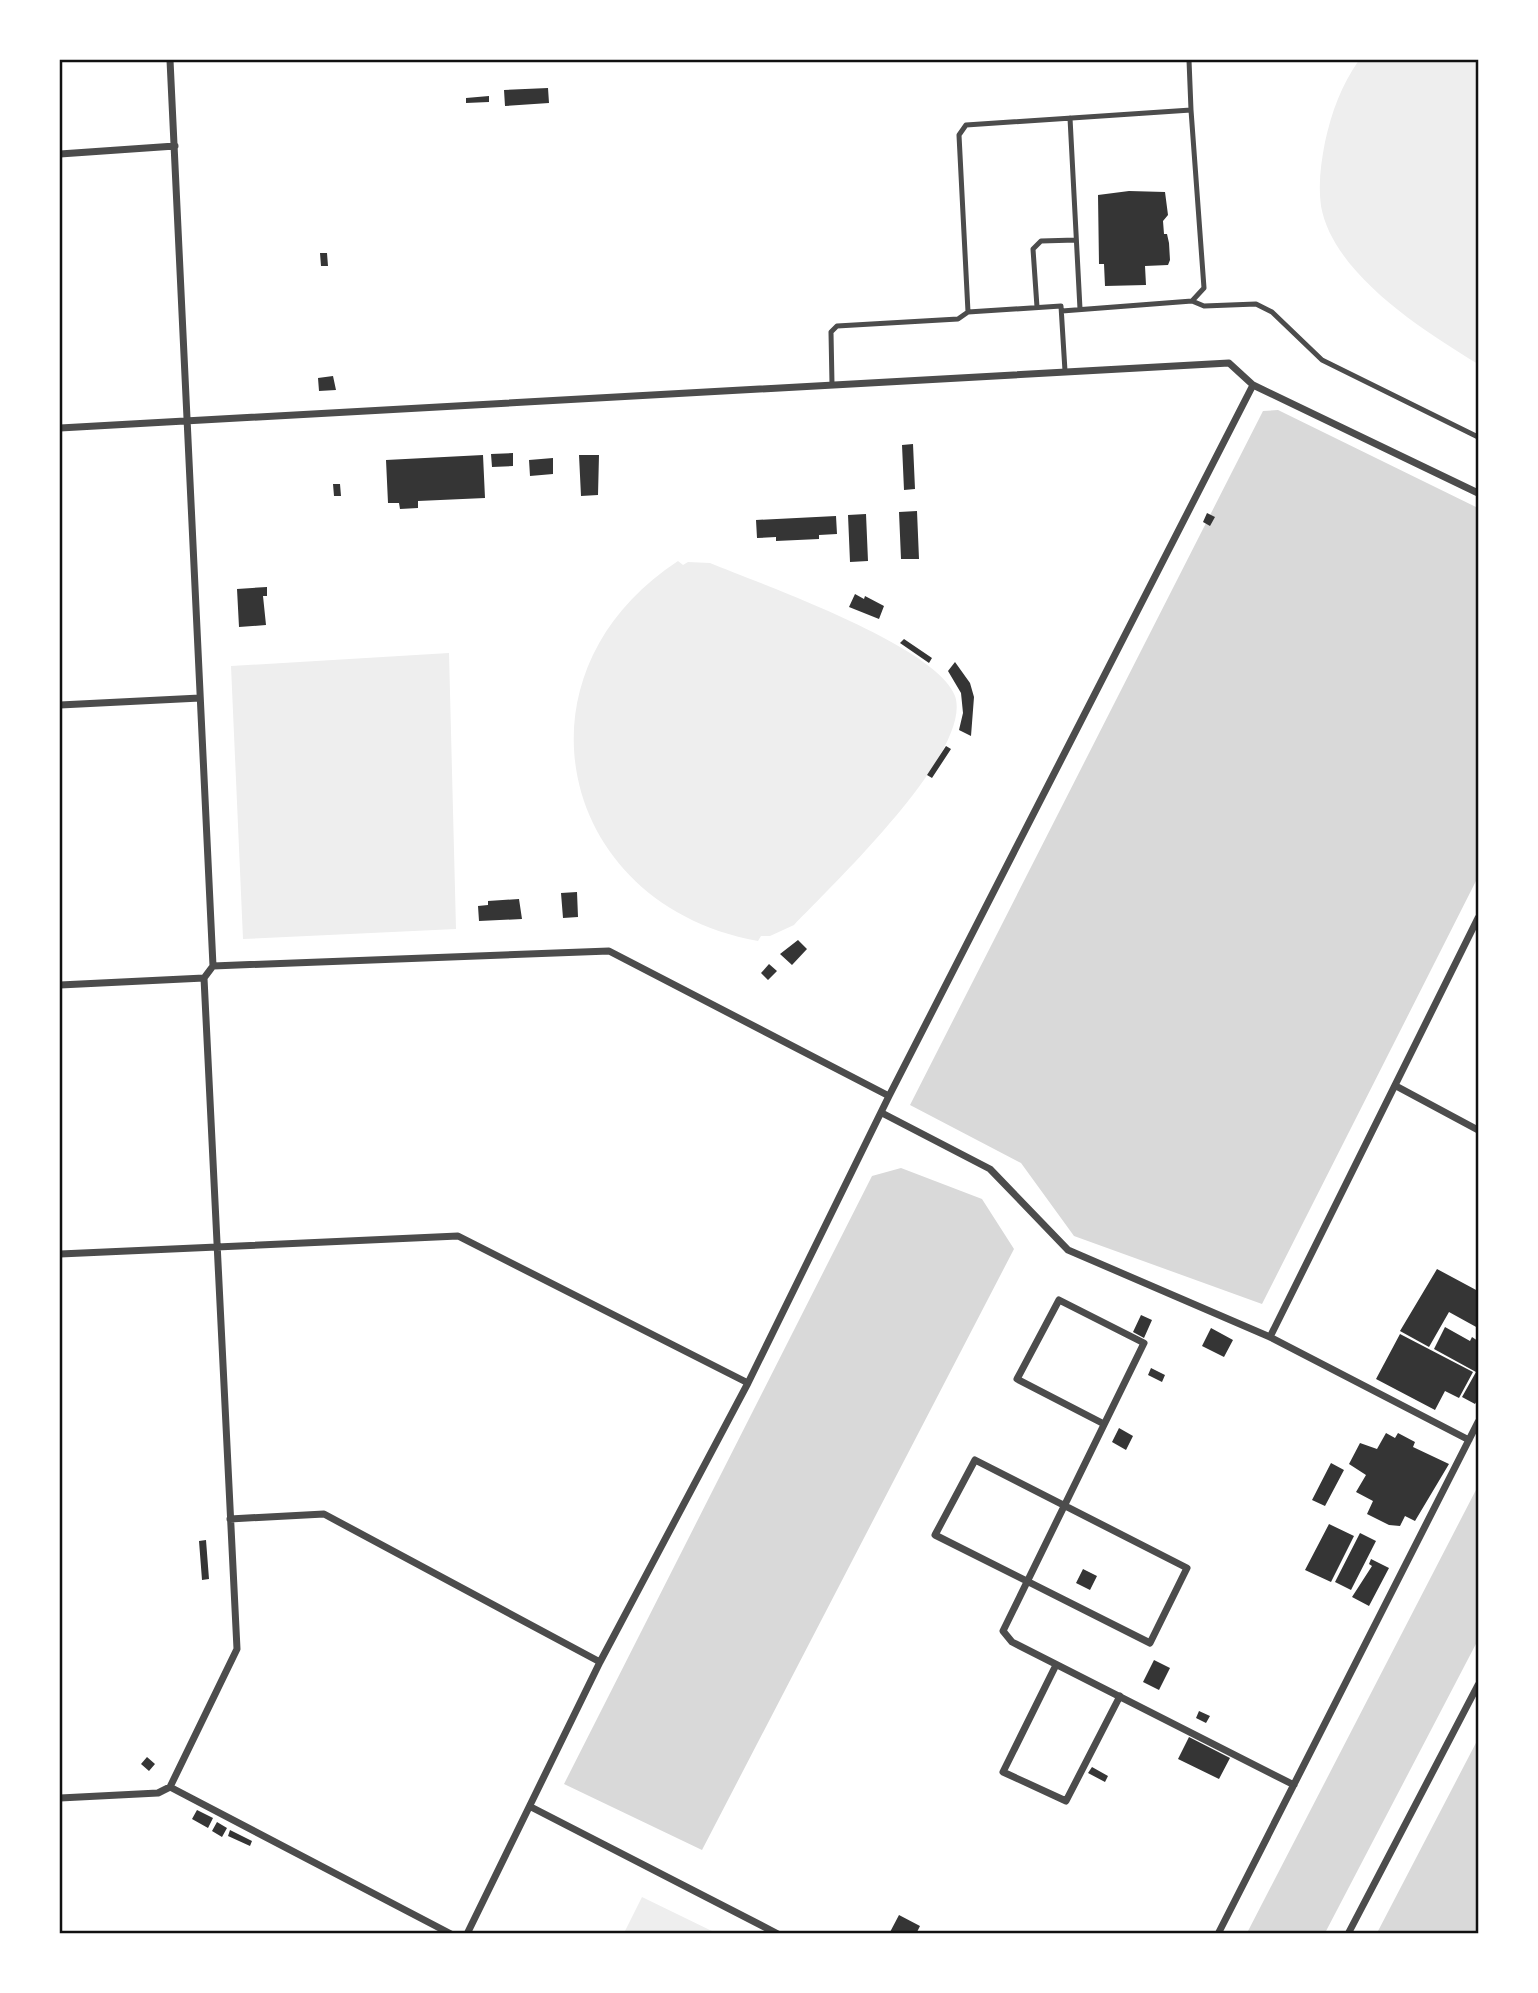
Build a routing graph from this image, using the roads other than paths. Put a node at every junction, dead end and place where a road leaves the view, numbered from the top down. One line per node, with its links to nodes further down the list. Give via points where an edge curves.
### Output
1 (170, 60): 5 (street)
2 (1189, 60): 3 (lane)
3 (1191, 110): 4 (lane); 8 (lane, via 1204,288)
4 (1070, 118): 7 (lane); 12 (lane, via 966,125 959,135)
5 (175, 146): 6 (street); 16 (street)
6 (60, 154)
7 (1076, 240): 9 (lane, via 1041,241 1033,249); 10 (lane)
8 (1192, 301): 10 (lane); 18 (lane, via 1204,306 1256,304 1272,312 1322,360)
9 (1037, 307): 11 (lane, via 1061,306); 12 (lane)
10 (1080, 309): 11 (lane)
11 (1062, 311): 13 (lane)
12 (968, 312): 14 (lane, via 958,319 837,326 831,332)
13 (1065, 371): 14 (street); 15 (street, via 1229,363)
14 (832, 384): 16 (street)
15 (1253, 386): 19 (street); 27 (street)
16 (187, 420): 17 (street); 20 (street)
17 (60, 428)
18 (1479, 437)
19 (1479, 493)
20 (200, 698): 21 (street); 23 (street)
21 (60, 705)
22 (1479, 918): 26 (street)
23 (213, 966): 24 (street); 27 (street, via 609,951)
24 (204, 978): 25 (street); 30 (street)
25 (60, 985)
26 (1396, 1086): 29 (street); 32 (street)
27 (889, 1096): 28 (street)
28 (882, 1113): 32 (street, via 990,1169 1068,1250); 33 (street)
29 (1479, 1130)
30 (217, 1246): 31 (street); 33 (street, via 458,1236); 38 (street)
31 (60, 1254)
32 (1270, 1337): 36 (street)
33 (748, 1383): 40 (street)
34 (1479, 1422): 36 (street)
35 (1104, 1423): 35 (street, via 1017,1378 1059,1300 1144,1343); 37 (street)
36 (1469, 1440): 44 (street)
37 (1064, 1506): 39 (street); 39 (street, via 975,1460 935,1535); 39 (street, via 1186,1568 1150,1643)
38 (230, 1519): 40 (street, via 324,1514); 45 (street, via 237,1649)
39 (1026, 1583): 41 (street, via 1003,1631 1012,1642)
40 (600, 1662): 47 (street)
41 (1056, 1665): 43 (street); 43 (street, via 1003,1772 1066,1801)
42 (1479, 1685): 52 (street)
43 (1120, 1696): 44 (street)
44 (1294, 1785): 51 (street)
45 (170, 1787): 46 (street, via 158,1793); 48 (street)
46 (60, 1798)
47 (531, 1807): 49 (street); 50 (street)
48 (452, 1934)
49 (467, 1934)
50 (778, 1934)
51 (1218, 1934)
52 (1349, 1934)

